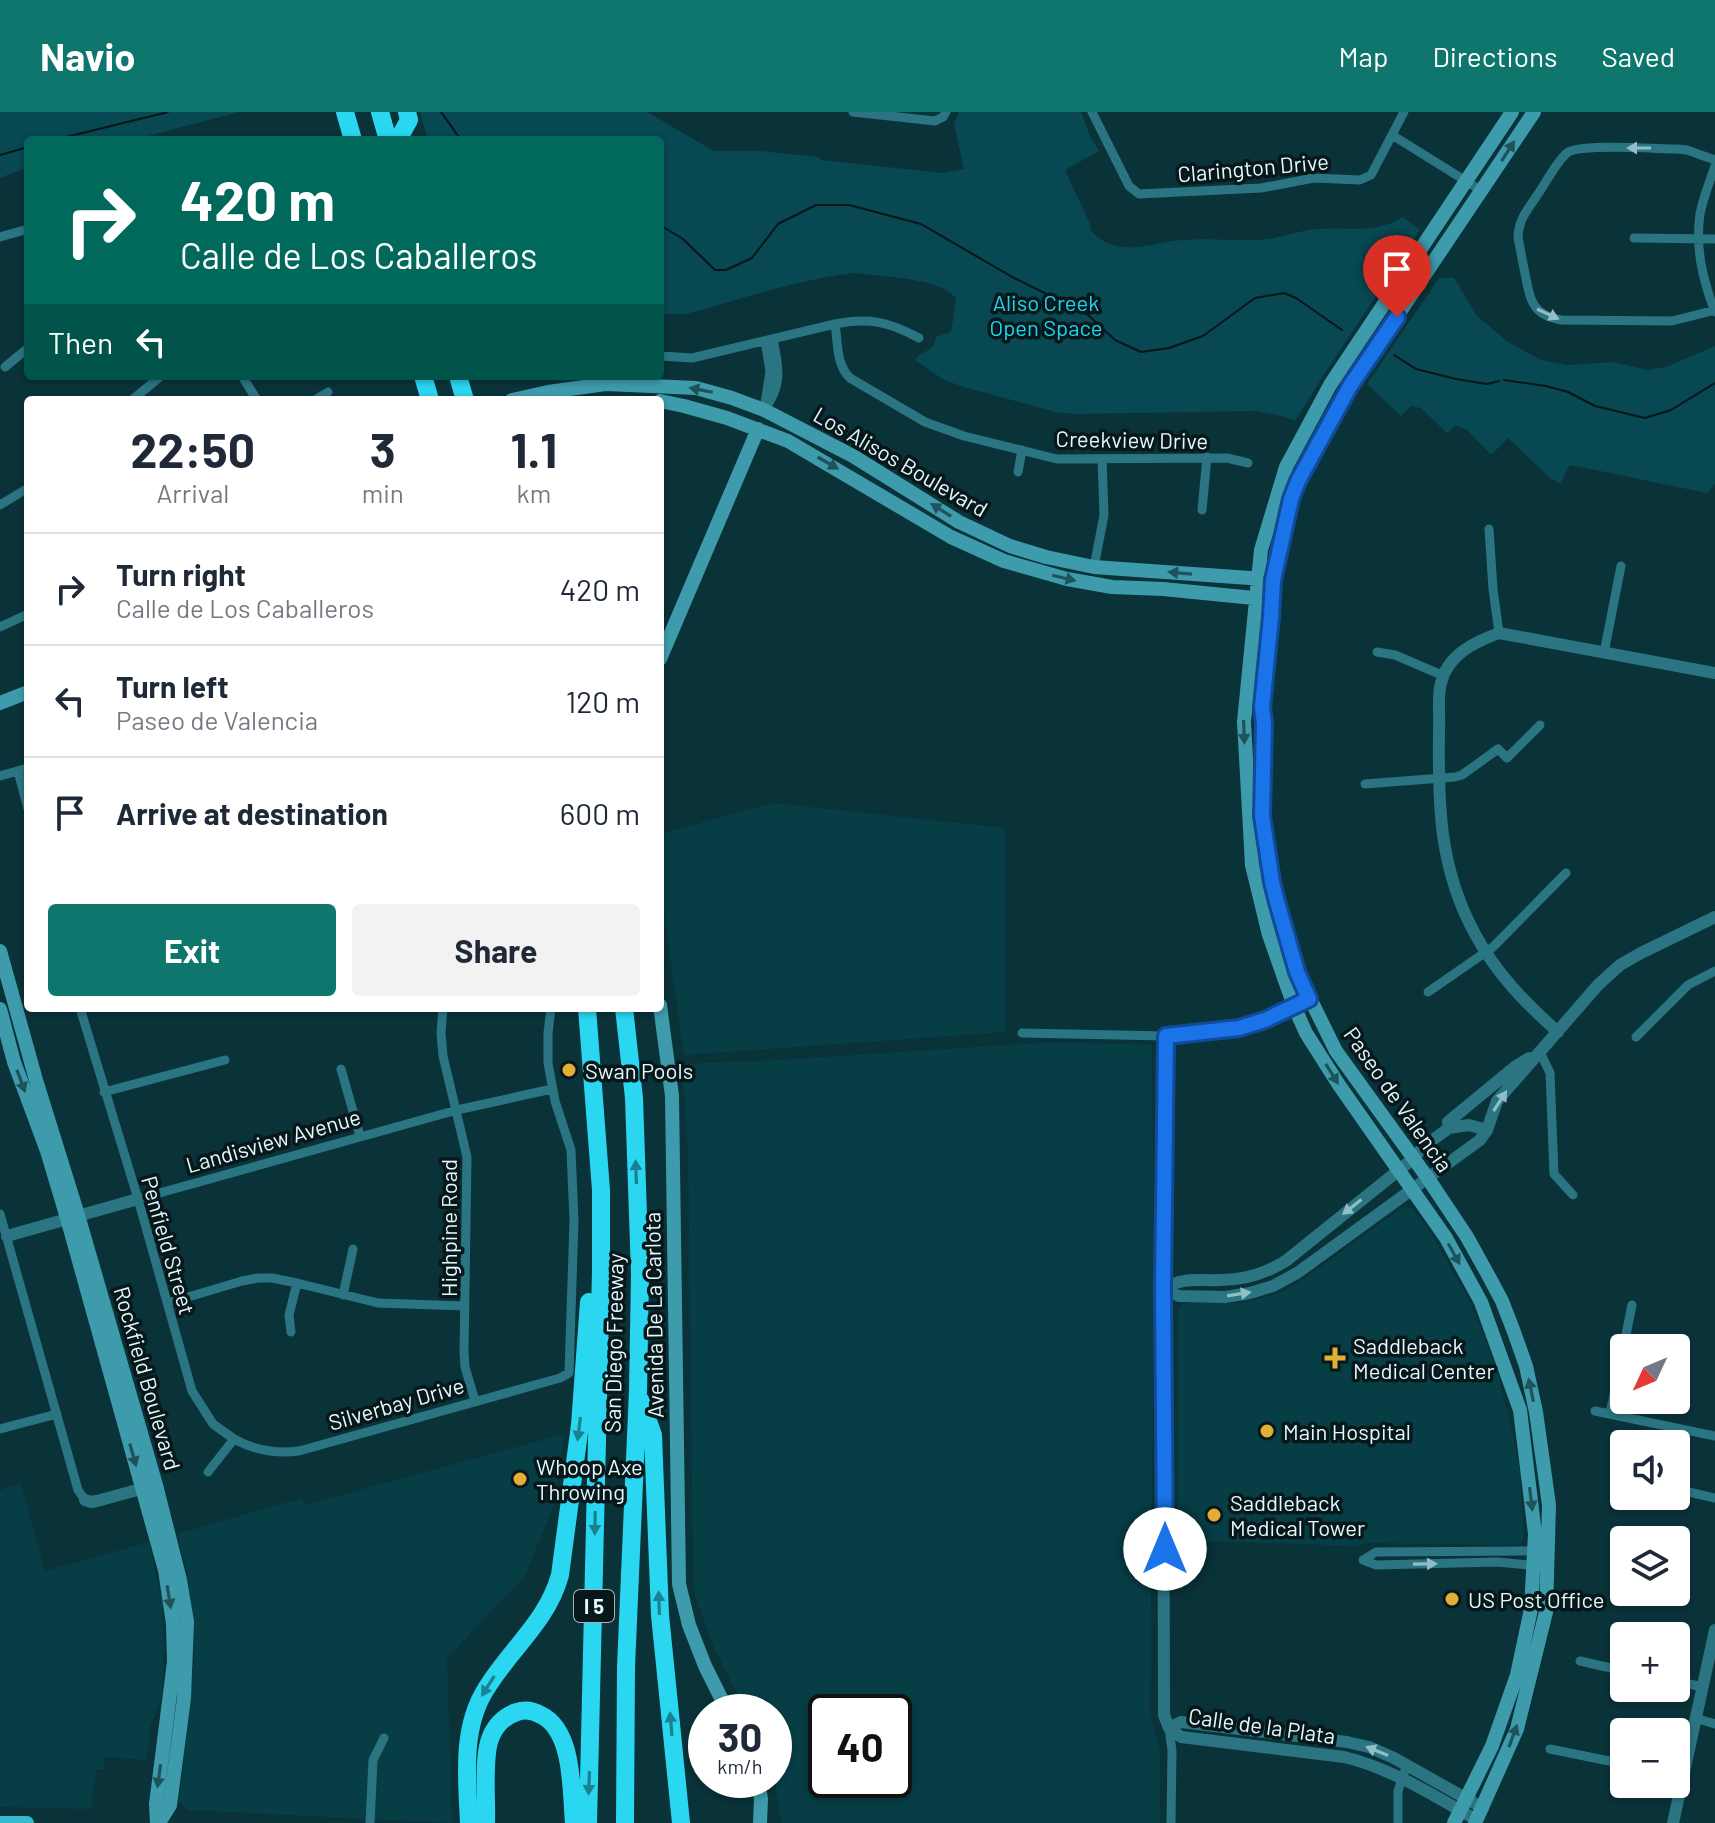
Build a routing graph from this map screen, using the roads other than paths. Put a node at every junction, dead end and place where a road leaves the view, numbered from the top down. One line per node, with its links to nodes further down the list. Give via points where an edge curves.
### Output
1 (345, 112): 11 (highway)
2 (380, 112): 12 (highway)
3 (853, 112): 4 (street, via 935,121)
4 (946, 112)
5 (1092, 112): 10 (street, Clarington Drive, via 1129,186 1139,194 1261,188 1314,178 1360,180 1371,175)
6 (1404, 112): 10 (street)
7 (1512, 112): 15 (main road, Paseo de Valencia)
8 (1534, 112): 16 (main road, Paseo de Valencia, one-way to 8)
9 (407, 113): 13 (highway)
10 (1392, 135): 15 (street)
11 (352, 136)
12 (387, 136)
13 (400, 136)
14 (1715, 163): 20 (street, via 1700,213); 22 (street, one-way to 22, via 1677,149 1569,152 1518,228 1529,297 1550,318 1672,321)
15 (1467, 180): 16 (street); 48 (main road, Paseo de Valencia, via 1330,385 1286,467 1261,550)
16 (1482, 191): 48 (main road, Paseo de Valencia, via 1350,386 1298,481)
17 (24, 230): 18 (street)
18 (0, 237)
19 (1634, 238): 20 (street)
20 (1699, 238): 21 (street); 22 (street, via 1701,272)
21 (1715, 239)
22 (1715, 311)
23 (835, 324): 24 (street, via 878,321); 25 (street); 37 (street, Creekview Drive, via 840,365 850,378 925,422)
24 (919, 338)
25 (769, 340): 27 (street, via 692,358); 35 (street, via 778,370 775,396)
26 (24, 351): 28 (street)
27 (664, 356)
28 (5, 367)
29 (156, 380): 31 (street)
30 (328, 392): 32 (street)
31 (137, 396)
32 (322, 396)
33 (530, 396): 35 (main road, Los Alisos Boulevard, one-way to 33, via 696,388 635,384)
34 (664, 402): 36 (main road, Los Alisos Boulevard)
35 (764, 410): 36 (street); 47 (main road, Los Alisos Boulevard, one-way to 35, via 1010,546 959,522 853,456)
36 (758, 429): 50 (main road, Los Alisos Boulevard, one-way to 50, via 1004,561 1112,587); 54 (main road)
37 (1022, 450): 39 (street, Creekview Drive, via 1057,459); 41 (street)
38 (1207, 457): 39 (street, Creekview Drive); 40 (street, Creekview Drive); 44 (street)
39 (1102, 459): 47 (street, via 1104,515)
40 (1248, 463)
41 (1018, 472)
42 (24, 490): 43 (street)
43 (0, 505)
44 (1202, 510)
45 (1489, 529): 53 (street)
46 (1621, 566): 56 (street)
47 (1094, 567): 48 (main road, Los Alisos Boulevard, one-way to 47)
48 (1265, 580): 49 (main road, Paseo de Valencia); 50 (main road, Paseo de Valencia)
49 (1272, 598): 50 (main road, Los Alisos Boulevard); 72 (main road, Paseo de Valencia, via 1262,707 1262,816 1282,922)
50 (1256, 599): 73 (main road, Paseo de Valencia, one-way to 73, via 1244,722 1250,852 1264,917)
51 (24, 616): 52 (street)
52 (0, 627)
53 (1499, 633): 56 (street); 58 (street, via 1466,648)
54 (664, 650)
55 (1377, 652): 58 (street)
56 (1604, 653): 57 (street)
57 (1715, 673)
58 (1444, 676): 64 (street)
59 (24, 694): 60 (main road)
60 (0, 703)
61 (1540, 725): 64 (street, via 1507,758 1498,749 1462,775)
62 (23, 770): 63 (street)
63 (0, 776)
64 (1438, 779): 65 (street); 69 (street, via 1450,874)
65 (1365, 784)
66 (1566, 873): 69 (street)
67 (1715, 917): 81 (street, via 1620,965)
68 (0, 951): 101 (main road, Rockfield Boulevard)
69 (1485, 953): 71 (street); 81 (street, via 1512,989)
70 (1715, 971): 84 (street, via 1688,985)
71 (1428, 992)
72 (1309, 999): 73 (street); 94 (main road, Paseo de Valencia, via 1336,1051)
73 (1294, 1006): 83 (street, via 1239,1028); 95 (main road, Paseo de Valencia, one-way to 95, via 1306,1033)
74 (0, 1009): 101 (main road, Rockfield Boulevard, one-way to 101, via 14,1062)
75 (81, 1012): 89 (street, Penfield Street)
76 (443, 1012): 90 (street, Highpine Road, via 443,1056)
77 (551, 1012): 88 (street)
78 (587, 1012): 104 (highway, San Diego Freeway / I 5, via 601,1190)
79 (624, 1012): 113 (highway, San Diego Freeway / I 5, one-way to 79, via 634,1098)
80 (661, 1012): 132 (main road, Avenida De La Carlota, via 672,1096 679,1584 689,1625)
81 (1558, 1032): 85 (street)
82 (1022, 1033): 83 (street)
83 (1166, 1036): 106 (street)
84 (1636, 1037)
85 (1540, 1052): 91 (street, via 1455,1116); 92 (street, one-way to 85, via 1497,1101); 98 (street, via 1550,1073 1554,1174)
86 (225, 1060): 89 (street)
87 (341, 1069): 93 (street)
88 (552, 1089): 90 (street, Landisview Avenue); 114 (street, Silverbay Drive, via 571,1150 569,1373)
89 (104, 1092): 99 (street, Penfield Street)
90 (457, 1110): 93 (street, Landisview Avenue); 110 (street, Highpine Road, via 467,1157)
91 (1449, 1128): 92 (street, via 1469,1125); 94 (street)
92 (1487, 1130): 96 (street)
93 (360, 1136): 99 (street, Landisview Avenue)
94 (1414, 1158): 95 (street); 96 (main road, Paseo de Valencia)
95 (1398, 1171): 97 (main road, Paseo de Valencia); 106 (street, one-way to 106, via 1270,1271 1223,1280 1179,1280)
96 (1427, 1177): 97 (street); 126 (main road, Paseo de Valencia, one-way to 96, via 1549,1505 1526,1366 1502,1301)
97 (1411, 1189): 106 (street, one-way to 97, via 1179,1296 1225,1297 1273,1286); 126 (main road, Paseo de Valencia, one-way to 126, via 1481,1302 1520,1410)
98 (1573, 1195)
99 (138, 1199): 101 (street, Landisview Avenue); 108 (street, Penfield Street)
100 (0, 1214): 102 (street)
101 (73, 1217): 102 (street, Landisview Avenue); 122 (main road, Rockfield Boulevard)
102 (7, 1236): 116 (street)
103 (353, 1249): 107 (street)
104 (601, 1270): 150 (highway, one-way to 150, via 588,1303 580,1425 560,1575 546,1610 484,1691 472,1719); 153 (highway, San Diego Freeway / I 5, one-way to 153)
105 (297, 1283): 107 (street); 108 (street, via 250,1279); 111 (street, via 289,1315)
106 (1163, 1288): 135 (street, via 1164,1712)
107 (343, 1295): 110 (street, via 378,1303)
108 (168, 1303): 120 (street, Penfield Street, via 192,1391 213,1424)
109 (1632, 1305): 112 (street)
110 (465, 1306): 114 (street, Highpine Road, via 464,1359)
111 (291, 1332)
112 (1626, 1334)
113 (638, 1390): 154 (highway, San Diego Freeway / I 5); 155 (highway, one-way to 113, via 660,1615 653,1435)
114 (475, 1401): 120 (street, Silverbay Drive, via 299,1451 267,1451)
115 (1595, 1411): 117 (street)
116 (57, 1414): 118 (street); 125 (street)
117 (1610, 1414): 119 (street)
118 (0, 1429)
119 (1715, 1436)
120 (234, 1439): 121 (street)
121 (208, 1472)
122 (150, 1487): 125 (street); 148 (main road, Rockfield Boulevard, via 180,1580 187,1622 184,1698 170,1805)
123 (1690, 1492): 124 (street)
124 (1715, 1498)
125 (85, 1500)
126 (1540, 1558): 126 (street, one-way to 126, via 1376,1552 1363,1560 1376,1565); 144 (main road, Paseo de Valencia, via 1517,1675); 145 (main road, Paseo de Valencia, one-way to 126, via 1517,1729 1546,1612)
127 (1715, 1630): 131 (street)
128 (1580, 1661): 129 (street)
129 (1610, 1668)
130 (1690, 1684): 131 (street)
131 (1703, 1687): 133 (street)
132 (719, 1694)
133 (1695, 1718): 134 (street); 136 (street)
134 (1715, 1724)
135 (1169, 1728): 140 (street, Calle de la Plata, one-way to 135, via 1347,1742 1181,1722); 141 (street, Calle de la Plata, via 1181,1737 1344,1757); 157 (street)
136 (1690, 1737)
137 (384, 1738): 149 (street, via 373,1760)
138 (1550, 1749): 139 (street)
139 (1610, 1761)
140 (1407, 1765): 141 (street); 144 (street, Calle de la Plata)
141 (1401, 1779): 144 (street, Calle de la Plata); 158 (street)
142 (761, 1798): 156 (main road)
143 (1677, 1798): 159 (street)
144 (1461, 1811): 145 (street, Calle de la Plata)
145 (1478, 1817)
146 (0, 1823): 147 (main road)
147 (27, 1823)
148 (158, 1823)
149 (370, 1823)
150 (469, 1823)
151 (486, 1823): 152 (highway, via 490,1739 506,1716 520,1710 544,1716 562,1735)
152 (574, 1823)
153 (588, 1823)
154 (625, 1823)
155 (681, 1823)
156 (760, 1823)
157 (1171, 1823)
158 (1398, 1823)
159 (1673, 1823)

